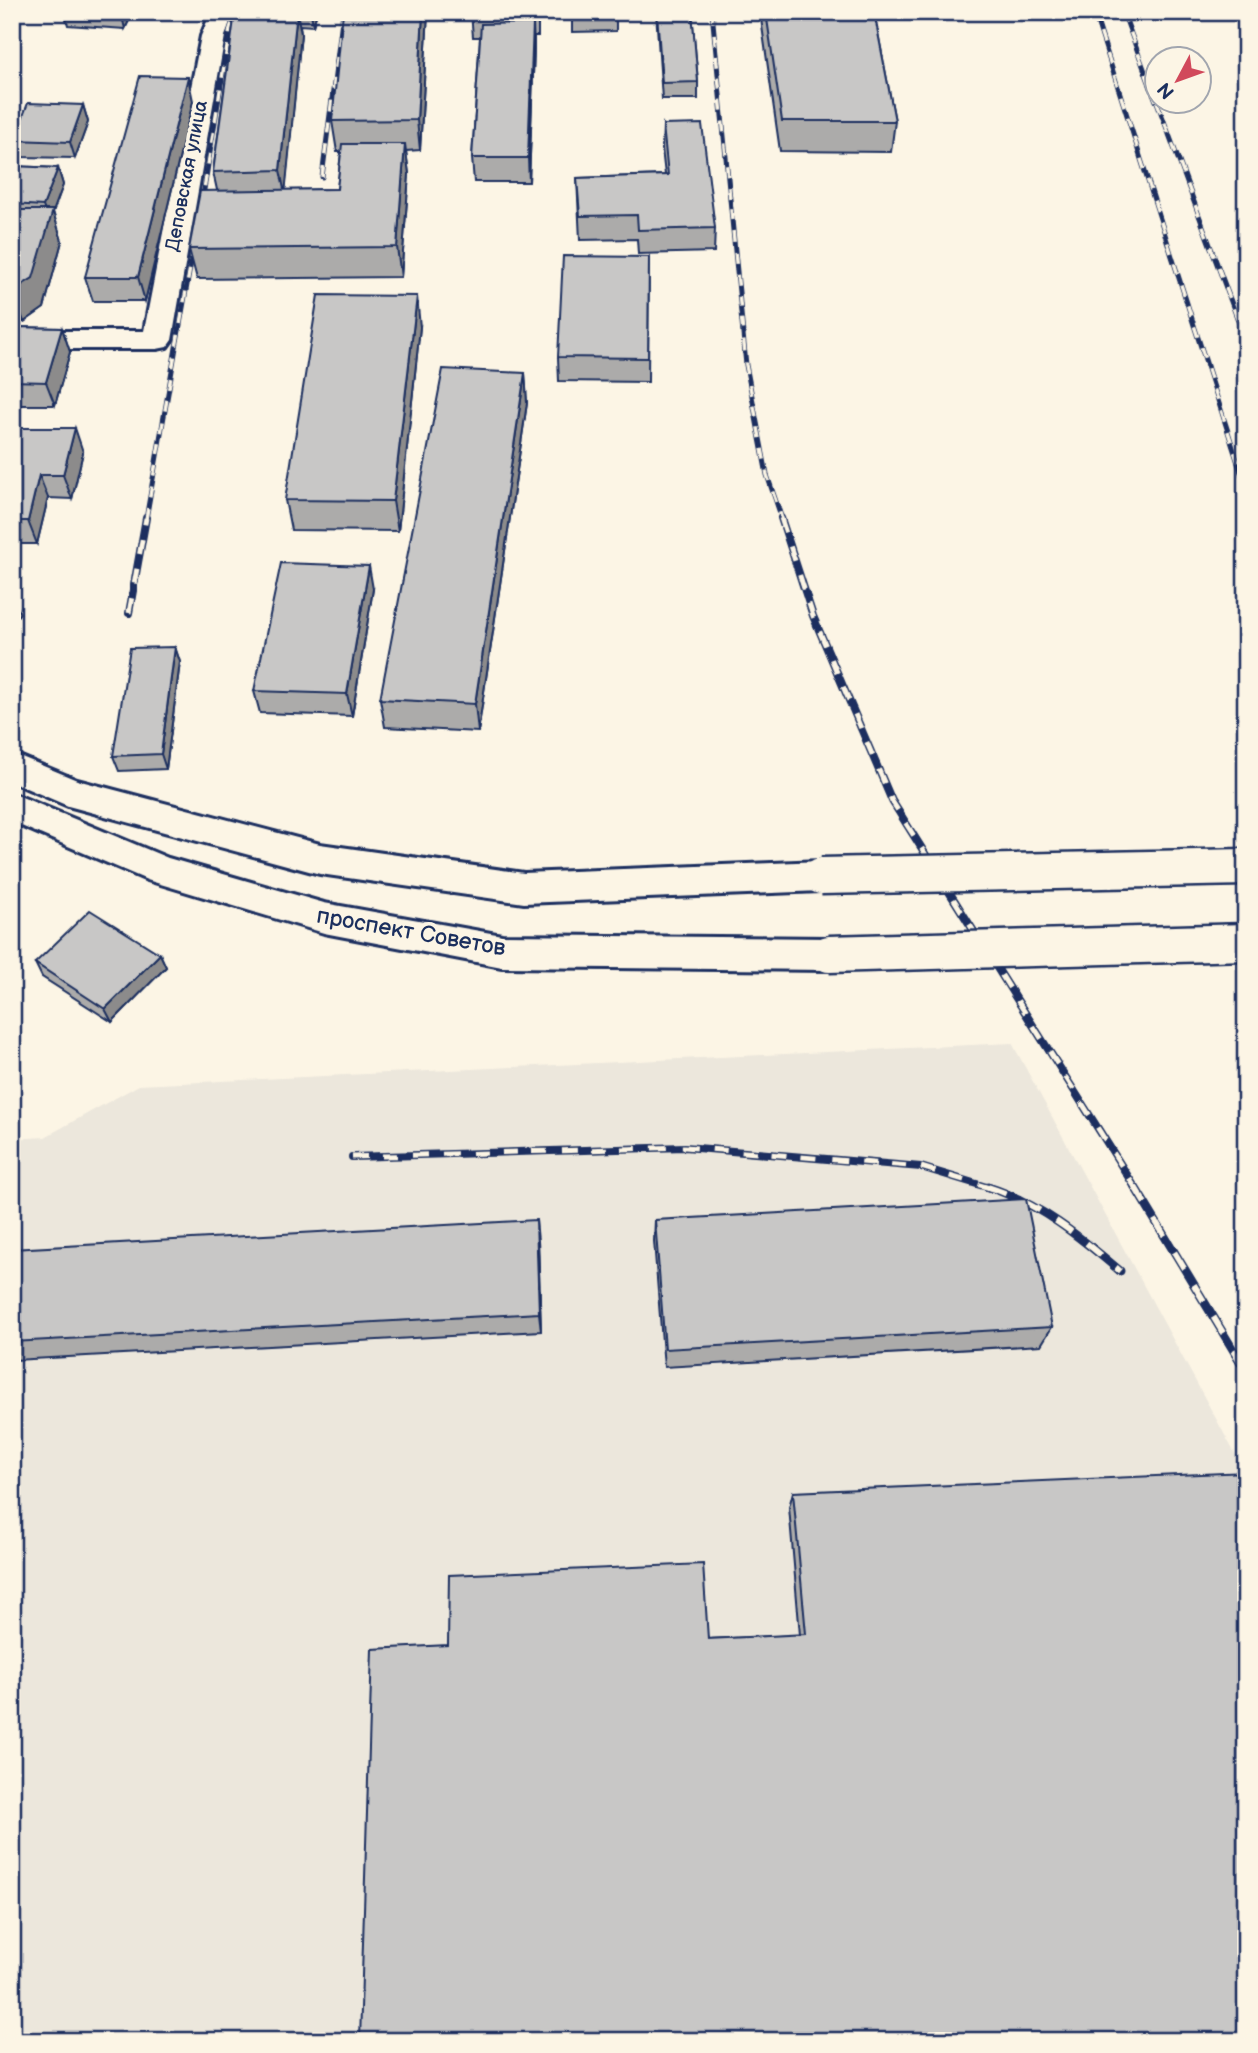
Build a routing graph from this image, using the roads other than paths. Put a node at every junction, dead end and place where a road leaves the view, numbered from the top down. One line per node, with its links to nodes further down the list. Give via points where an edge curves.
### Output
1 (223, 12): 2 (main road, Деповская улица, via 214,36 157,340)
2 (12, 340)
3 (12, 766): 5 (main road, bridge, via 68,792 320,859 524,888)
4 (12, 807): 6 (main road, проспект Советов, bridge, via 160,870 324,918 502,951 829,954)
5 (1246, 867)
6 (1246, 942)

